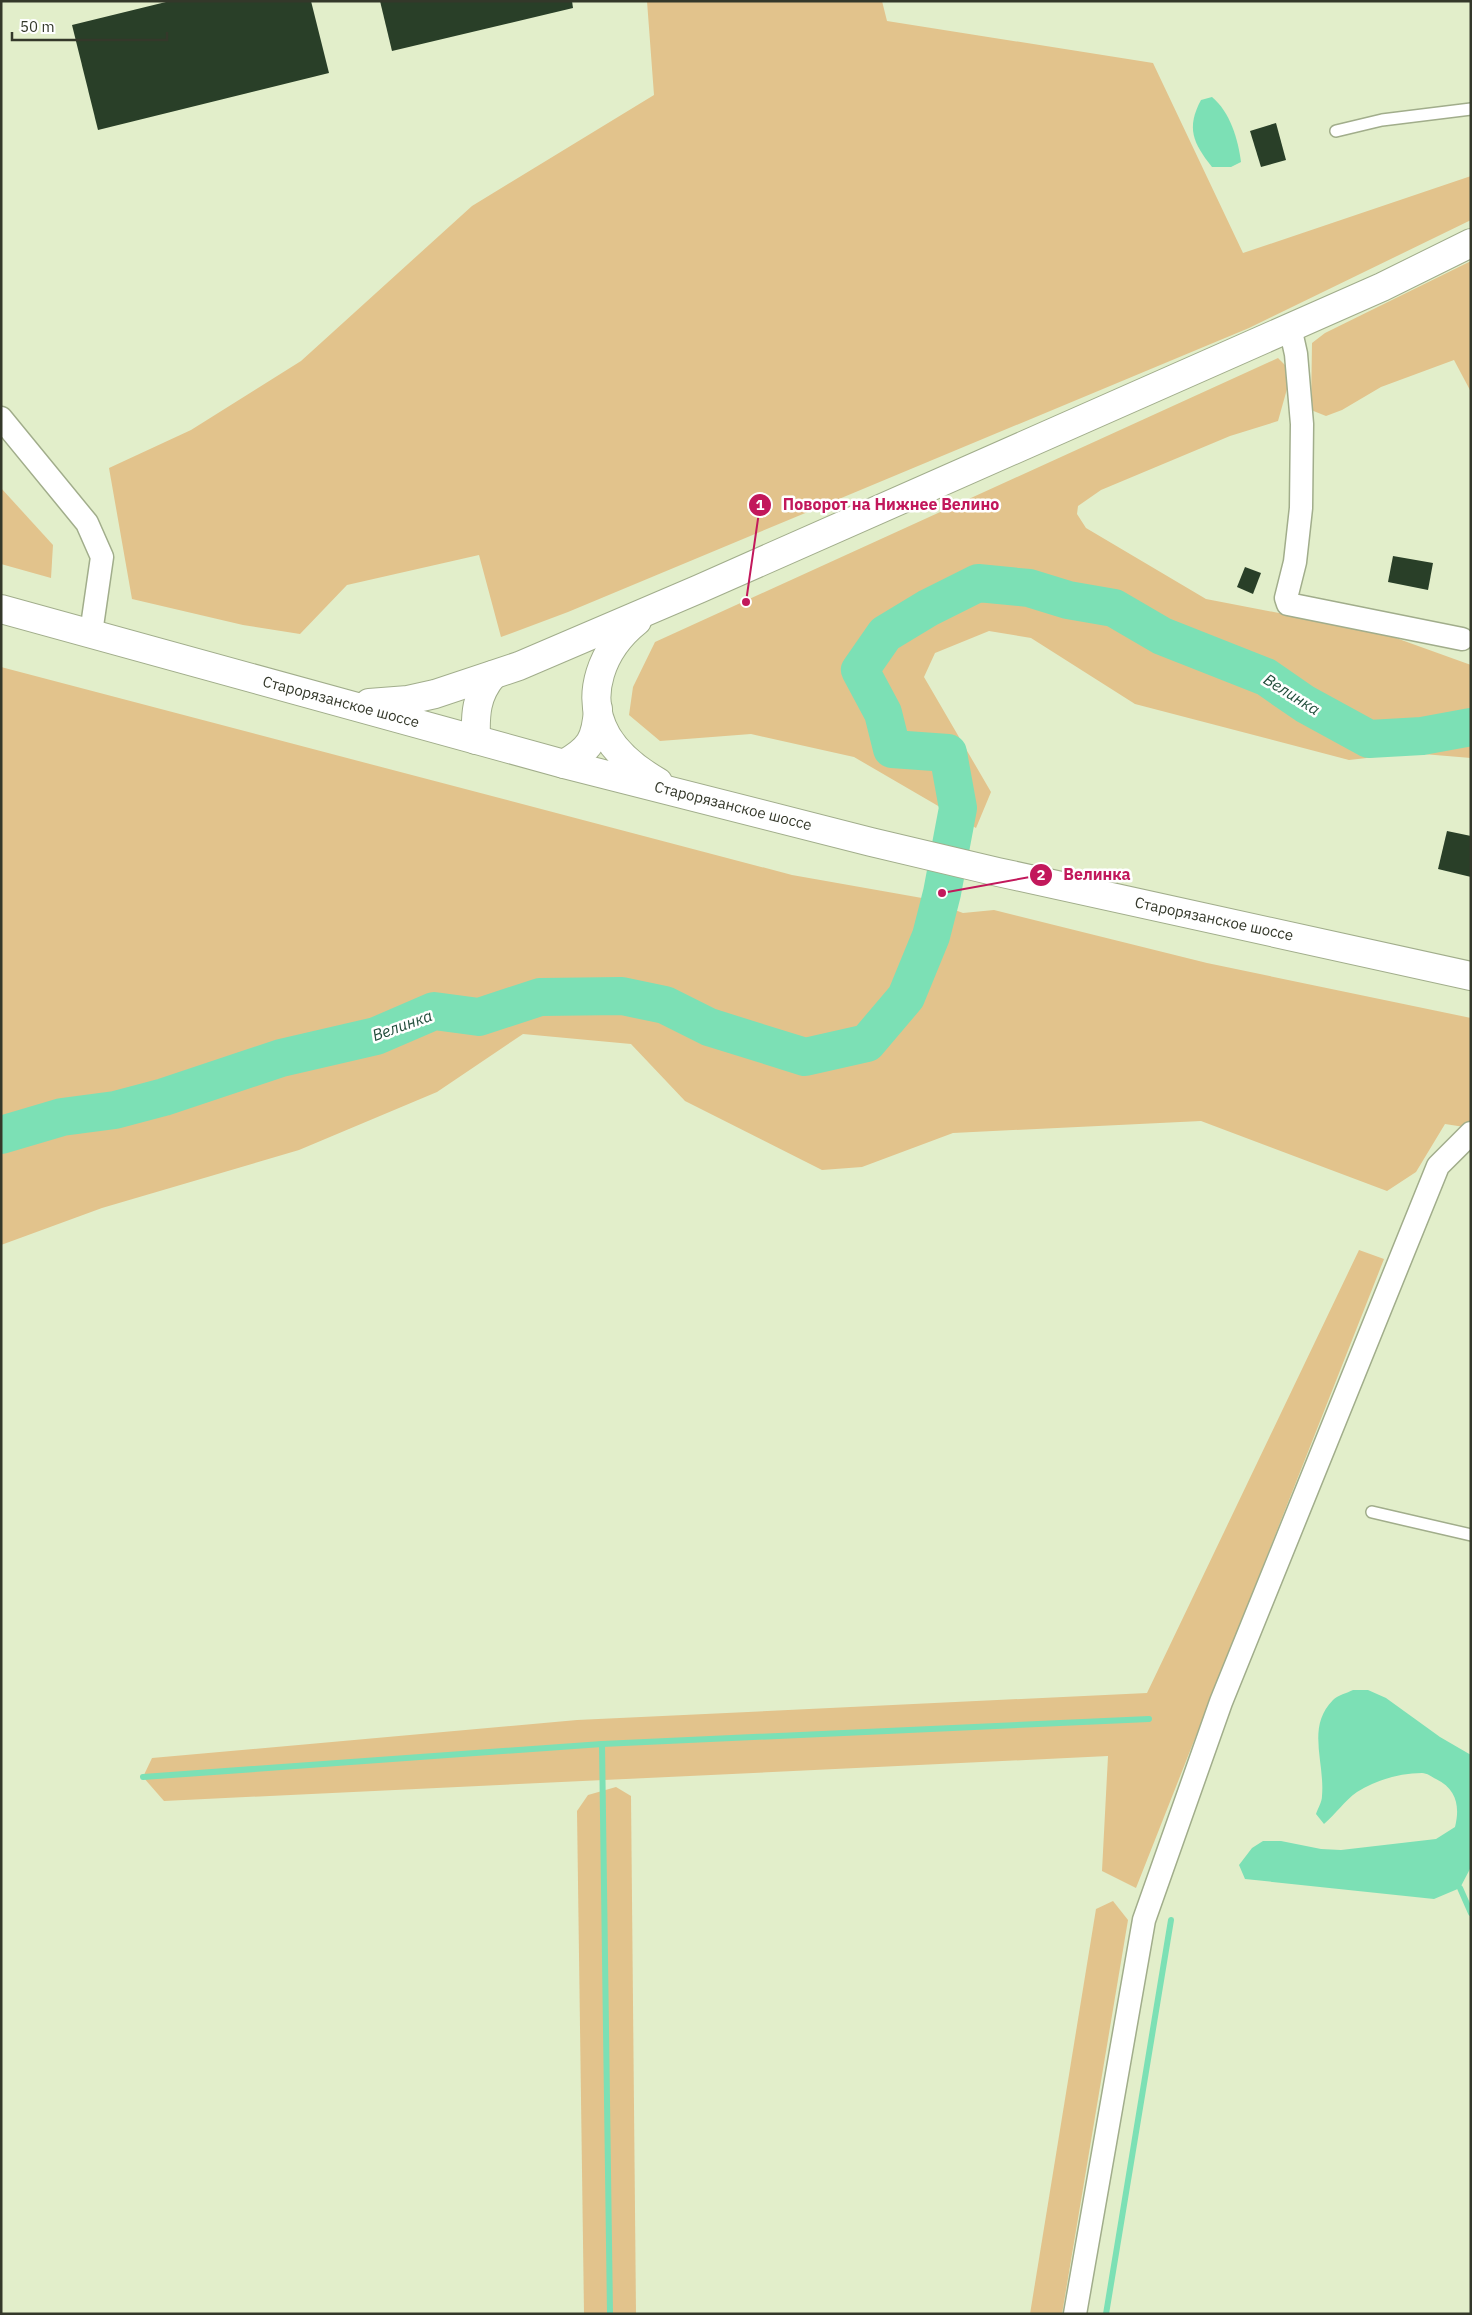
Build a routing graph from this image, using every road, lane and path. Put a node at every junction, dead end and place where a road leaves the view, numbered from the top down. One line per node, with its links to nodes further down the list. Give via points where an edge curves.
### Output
1 (1471, 109): 2 (lane, via 1382,120)
2 (1336, 132)
3 (1471, 243): 4 (street)
4 (1290, 327): 7 (street); 9 (street, via 1296,354 1302,424 1301,499 1295,562 1286,598 1288,604)
5 (1, 418): 8 (street, via 87,523 102,557)
6 (1, 609): 8 (street, Старорязанское шоссе)
7 (652, 609): 10 (street); 12 (street, via 626,630 610,650 600,671)
8 (91, 633): 11 (street, Старорязанское шоссе)
9 (1462, 639)
10 (493, 675): 11 (street, via 408,700); 13 (street, via 483,686 478,700)
11 (347, 704): 13 (street, Старорязанское шоссе)
12 (598, 709): 14 (street, via 597,730 590,744 580,755); 15 (street, via 606,735 620,754 645,774)
13 (476, 740): 14 (street, Старорязанское шоссе)
14 (564, 764): 15 (street, Старорязанское шоссе)
15 (675, 791): 16 (street, Старорязанское шоссе, via 998,872)
16 (1471, 976)
17 (1471, 1133): 20 (street, via 1438,1166 1220,1702 1144,1920)
18 (1372, 1512): 19 (lane)
19 (1471, 1535)
20 (1075, 2314)

